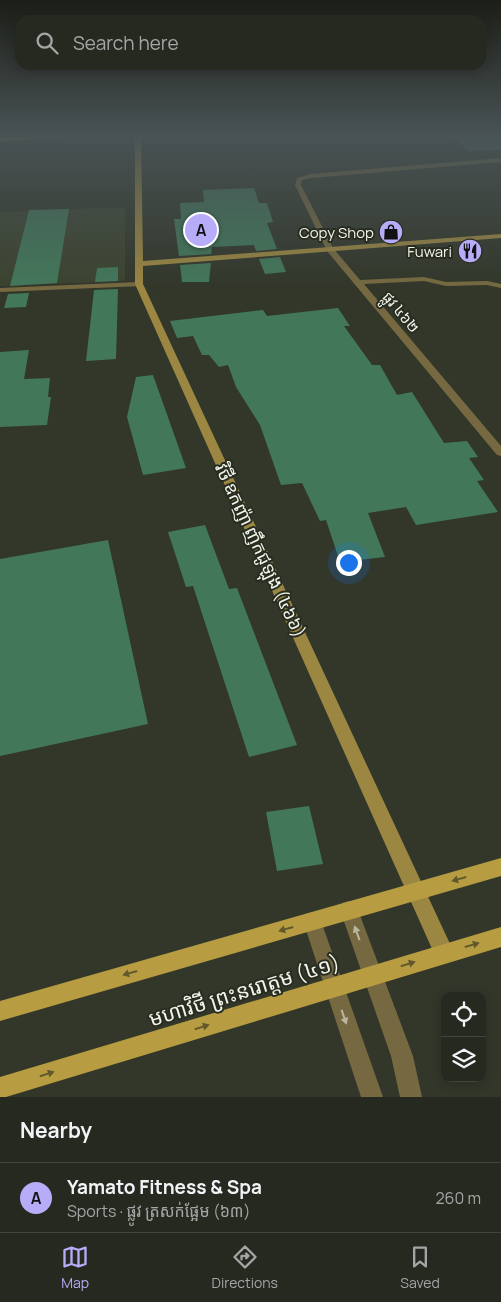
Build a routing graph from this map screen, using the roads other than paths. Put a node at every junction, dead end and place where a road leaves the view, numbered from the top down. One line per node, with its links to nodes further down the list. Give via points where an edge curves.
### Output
1 (138, 185): 5 (street, វិថី ឧកញ៉ា ញឹកជូឡុង (៤៦៦))
2 (299, 185): 4 (street, ផ្លូវ ៤៦២)
3 (501, 236): 4 (street)
4 (330, 249): 5 (street); 6 (street, ផ្លូវ ៤៦២)
5 (138, 264): 7 (street, វិថី ឧកញ៉ា ញឹកជូឡុង (៤៦៦))
6 (358, 282): 8 (street, via 424,279 446,284); 10 (street, ផ្លូវ ៤៦២)
7 (139, 284): 9 (street); 12 (street, វិថី ឧកញ៉ា ញឹកជូឡុង (៤៦៦))
8 (501, 286)
9 (0, 290)
10 (501, 453)
11 (501, 867): 12 (main road, one-way to 12)
12 (417, 891): 13 (main road); 16 (street, វិថី ឧកញ៉ា ញឹកជូឡុង (៤៦៦))
13 (349, 910): 14 (main road); 17 (street, one-way to 13)
14 (312, 921): 18 (street); 19 (main road, one-way to 19)
15 (501, 936): 16 (main road, មហាវិថី ព្រះនរោត្តម (៤១), one-way to 15)
16 (444, 953): 17 (main road, មហាវិថី ព្រះនរោត្តម (៤១), one-way to 16)
17 (372, 975): 18 (main road, មហាវិថី ព្រះនរោត្តម (៤១)); 21 (street)
18 (334, 986): 20 (main road, មហាវិថី ព្រះនរោត្តម (៤១), one-way to 18); 22 (street, one-way to 22)
19 (0, 1011)
20 (0, 1088)
21 (409, 1088)
22 (372, 1095)

